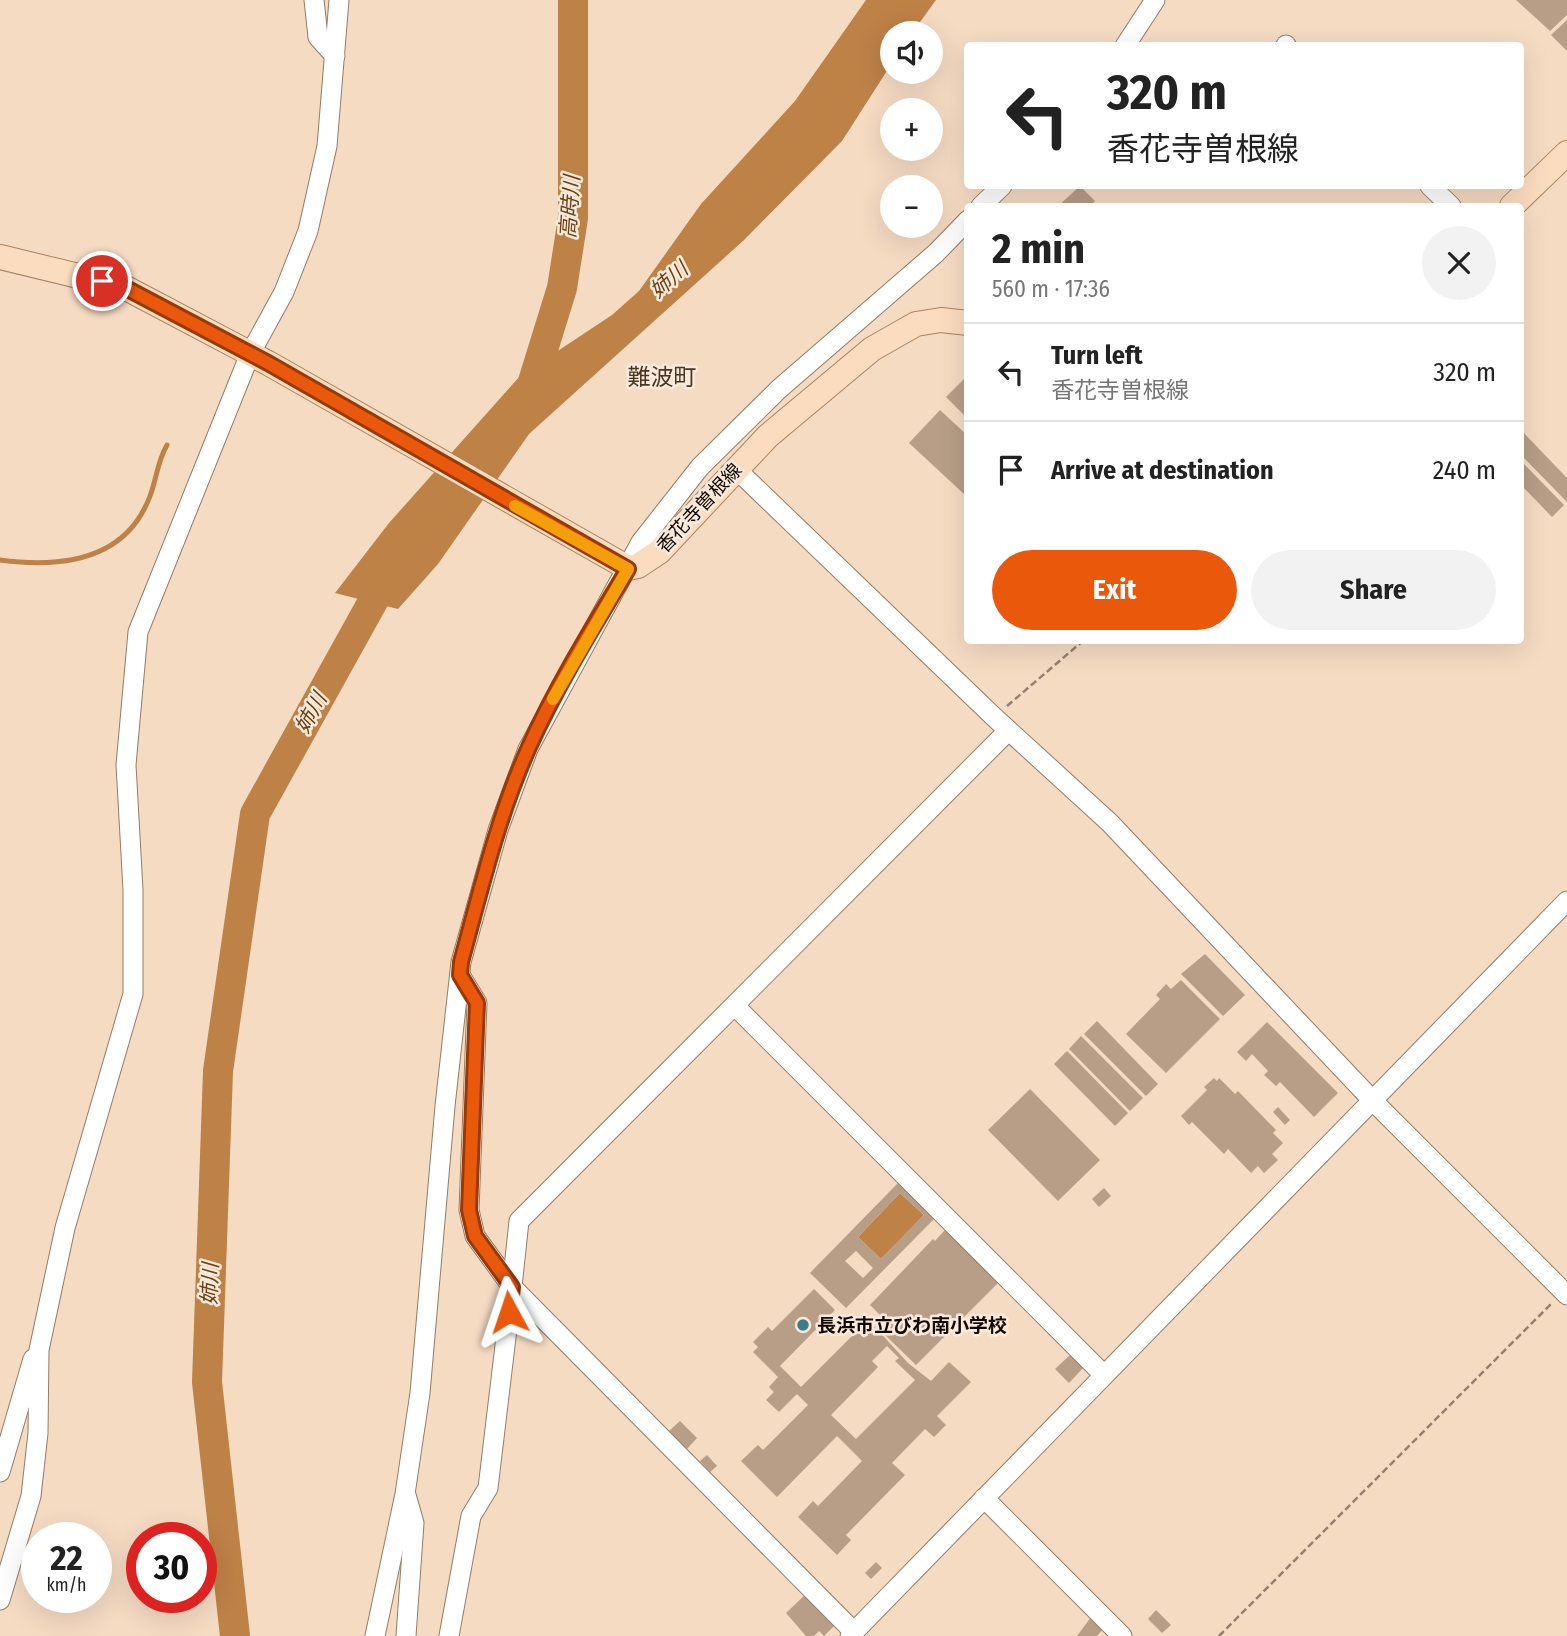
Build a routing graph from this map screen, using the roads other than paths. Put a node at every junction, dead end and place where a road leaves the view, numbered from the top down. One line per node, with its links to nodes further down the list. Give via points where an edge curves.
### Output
1 (314, 0): 5 (street, via 318,37)
2 (339, 0): 5 (street)
3 (1155, 0): 4 (street)
4 (1128, 42)
5 (335, 56): 15 (street, via 327,146 308,231)
6 (1567, 153): 11 (main road)
7 (999, 189): 9 (street)
8 (1433, 189): 10 (street)
9 (984, 203)
10 (1448, 203)
11 (1515, 203)
12 (964, 224): 17 (street, via 741,424)
13 (0, 257): 15 (main road, via 124,287)
14 (964, 323): 16 (main road, 香花寺曽根線, via 926,322 903,329 872,349)
15 (259, 359): 17 (main road); 25 (street, via 138,632 126,765 133,994 65,1228)
16 (735, 467): 17 (main road, 香花寺曽根線, via 659,552 638,566); 18 (street)
17 (617, 563): 20 (street, via 590,631 528,749 498,830)
18 (1001, 724): 21 (street); 22 (street, via 1110,823)
19 (1567, 901): 22 (street)
20 (460, 975): 23 (street, via 477,1003 469,1210 475,1236); 28 (street, via 420,1393)
21 (735, 1006): 23 (street, via 519,1221); 26 (street)
22 (1374, 1102): 24 (street); 26 (street)
23 (512, 1287): 31 (street); 34 (street, via 488,1488 471,1516)
24 (1565, 1293)
25 (39, 1350): 27 (street, via 30,1364); 30 (street, via 38,1433 31,1496)
26 (1104, 1375): 29 (street)
27 (0, 1472)
28 (405, 1494): 32 (street); 33 (street, via 414,1523)
29 (984, 1498): 31 (street); 35 (street)
30 (0, 1600)
31 (852, 1634)
32 (375, 1636)
33 (406, 1636)
34 (449, 1636)
35 (1122, 1636)

